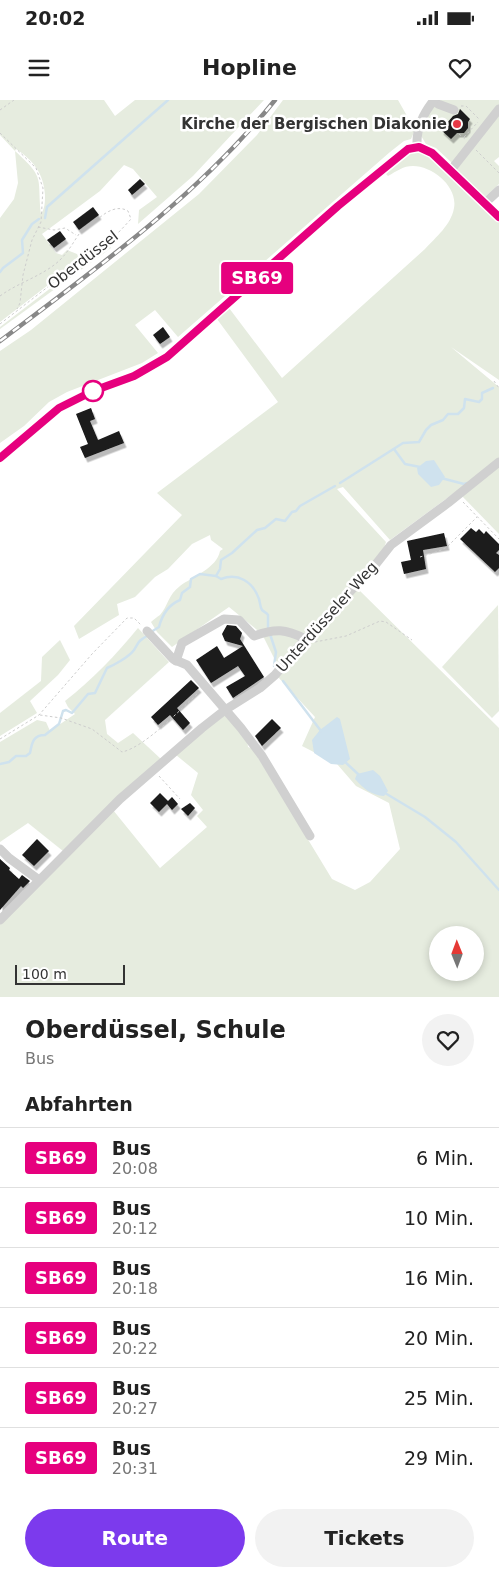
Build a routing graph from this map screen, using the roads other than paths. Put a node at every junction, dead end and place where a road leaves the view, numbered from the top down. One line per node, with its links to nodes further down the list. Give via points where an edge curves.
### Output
1 (425, 100): 5 (street)
2 (434, 100): 4 (street); 5 (street)
3 (499, 109): 7 (street)
4 (454, 110)
5 (426, 111): 6 (street, via 418,130)
6 (417, 143): 7 (street); 11 (street, via 386,164 167,357 134,376 59,408)
7 (451, 170): 9 (street)
8 (499, 190): 9 (street)
9 (484, 203): 10 (street)
10 (499, 217)
11 (0, 458)
12 (499, 462): 14 (street, Unterdüsseler Weg, via 391,545)
13 (149, 634): 15 (street)
14 (303, 642): 15 (street, via 289,631 280,629 254,636 239,620 224,619 182,643); 16 (street, Unterdüsseler Weg, via 260,688)
15 (176, 661): 16 (street, via 187,665)
16 (225, 710): 17 (street, via 262,756); 19 (street, Unterdüsseler Weg, via 120,799)
17 (310, 836)
18 (0, 849): 19 (street)
19 (39, 880): 20 (street, Unterdüsseler Weg)
20 (0, 920)

